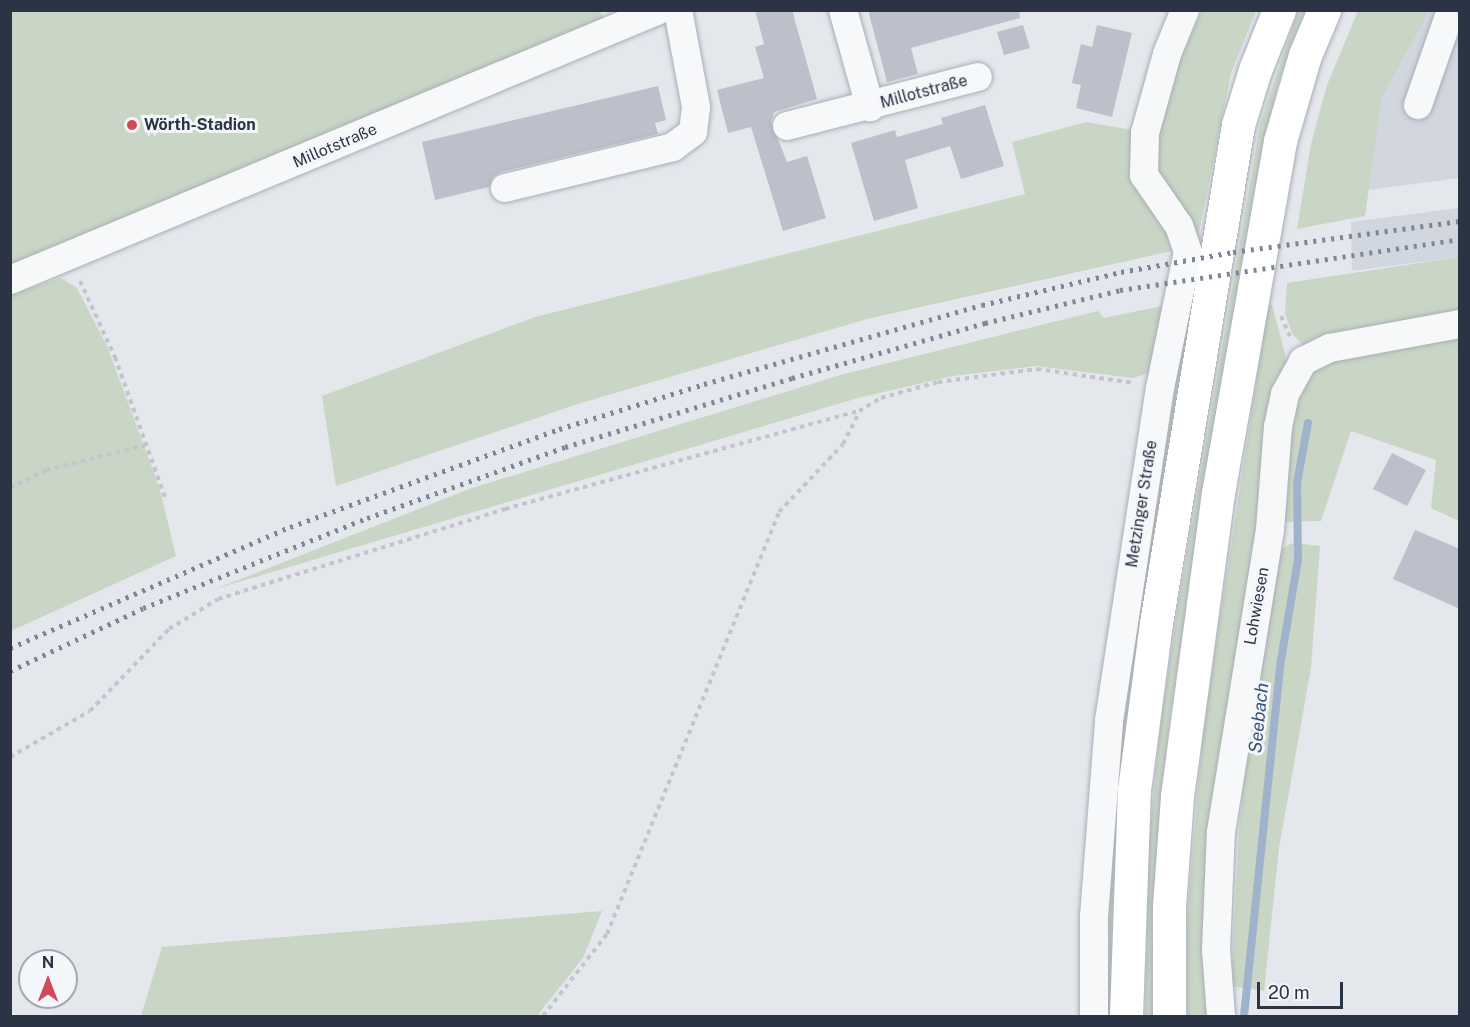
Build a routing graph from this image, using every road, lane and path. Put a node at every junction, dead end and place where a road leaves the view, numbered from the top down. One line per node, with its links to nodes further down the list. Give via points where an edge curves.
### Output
1 (659, 10): 13 (street, Millotstraße)
2 (678, 10): 12 (street, via 696,108 693,132 673,147)
3 (843, 10): 10 (street, Millotstraße)
4 (1185, 10): 16 (street, Metzinger Straße, via 1167,54 1145,133 1144,175 1179,226 1188,252)
5 (1279, 10): 24 (main road, Metzinger Straße, via 1238,125 1154,633 1134,790)
6 (1324, 10): 25 (main road, via 1302,64 1280,141 1218,493 1177,796 1169,906)
7 (1452, 10): 9 (street)
8 (978, 77): 10 (street, Millotstraße)
9 (1418, 105)
10 (870, 106): 11 (street, Millotstraße)
11 (787, 126)
12 (505, 188)
13 (69, 256): 14 (street, Millotstraße); 18 (path, via 115,357)
14 (10, 280)
15 (1460, 324): 26 (street, Lohwiesen, via 1330,348 1303,361 1285,394 1278,427 1270,530 1221,832 1216,950)
16 (1160, 388): 17 (path, via 1037,369 994,372 881,398); 23 (street, Metzinger Straße, via 1101,790 1094,917)
17 (859, 411): 21 (path, via 505,509 218,599 169,629 90,711); 22 (path, via 843,444 779,512 607,934)
18 (146, 445): 19 (path, via 46,470); 20 (path)
19 (10, 488)
20 (166, 500)
21 (10, 757)
22 (543, 1017)
23 (1094, 1017)
24 (1126, 1017)
25 (1169, 1017)
26 (1221, 1017)

